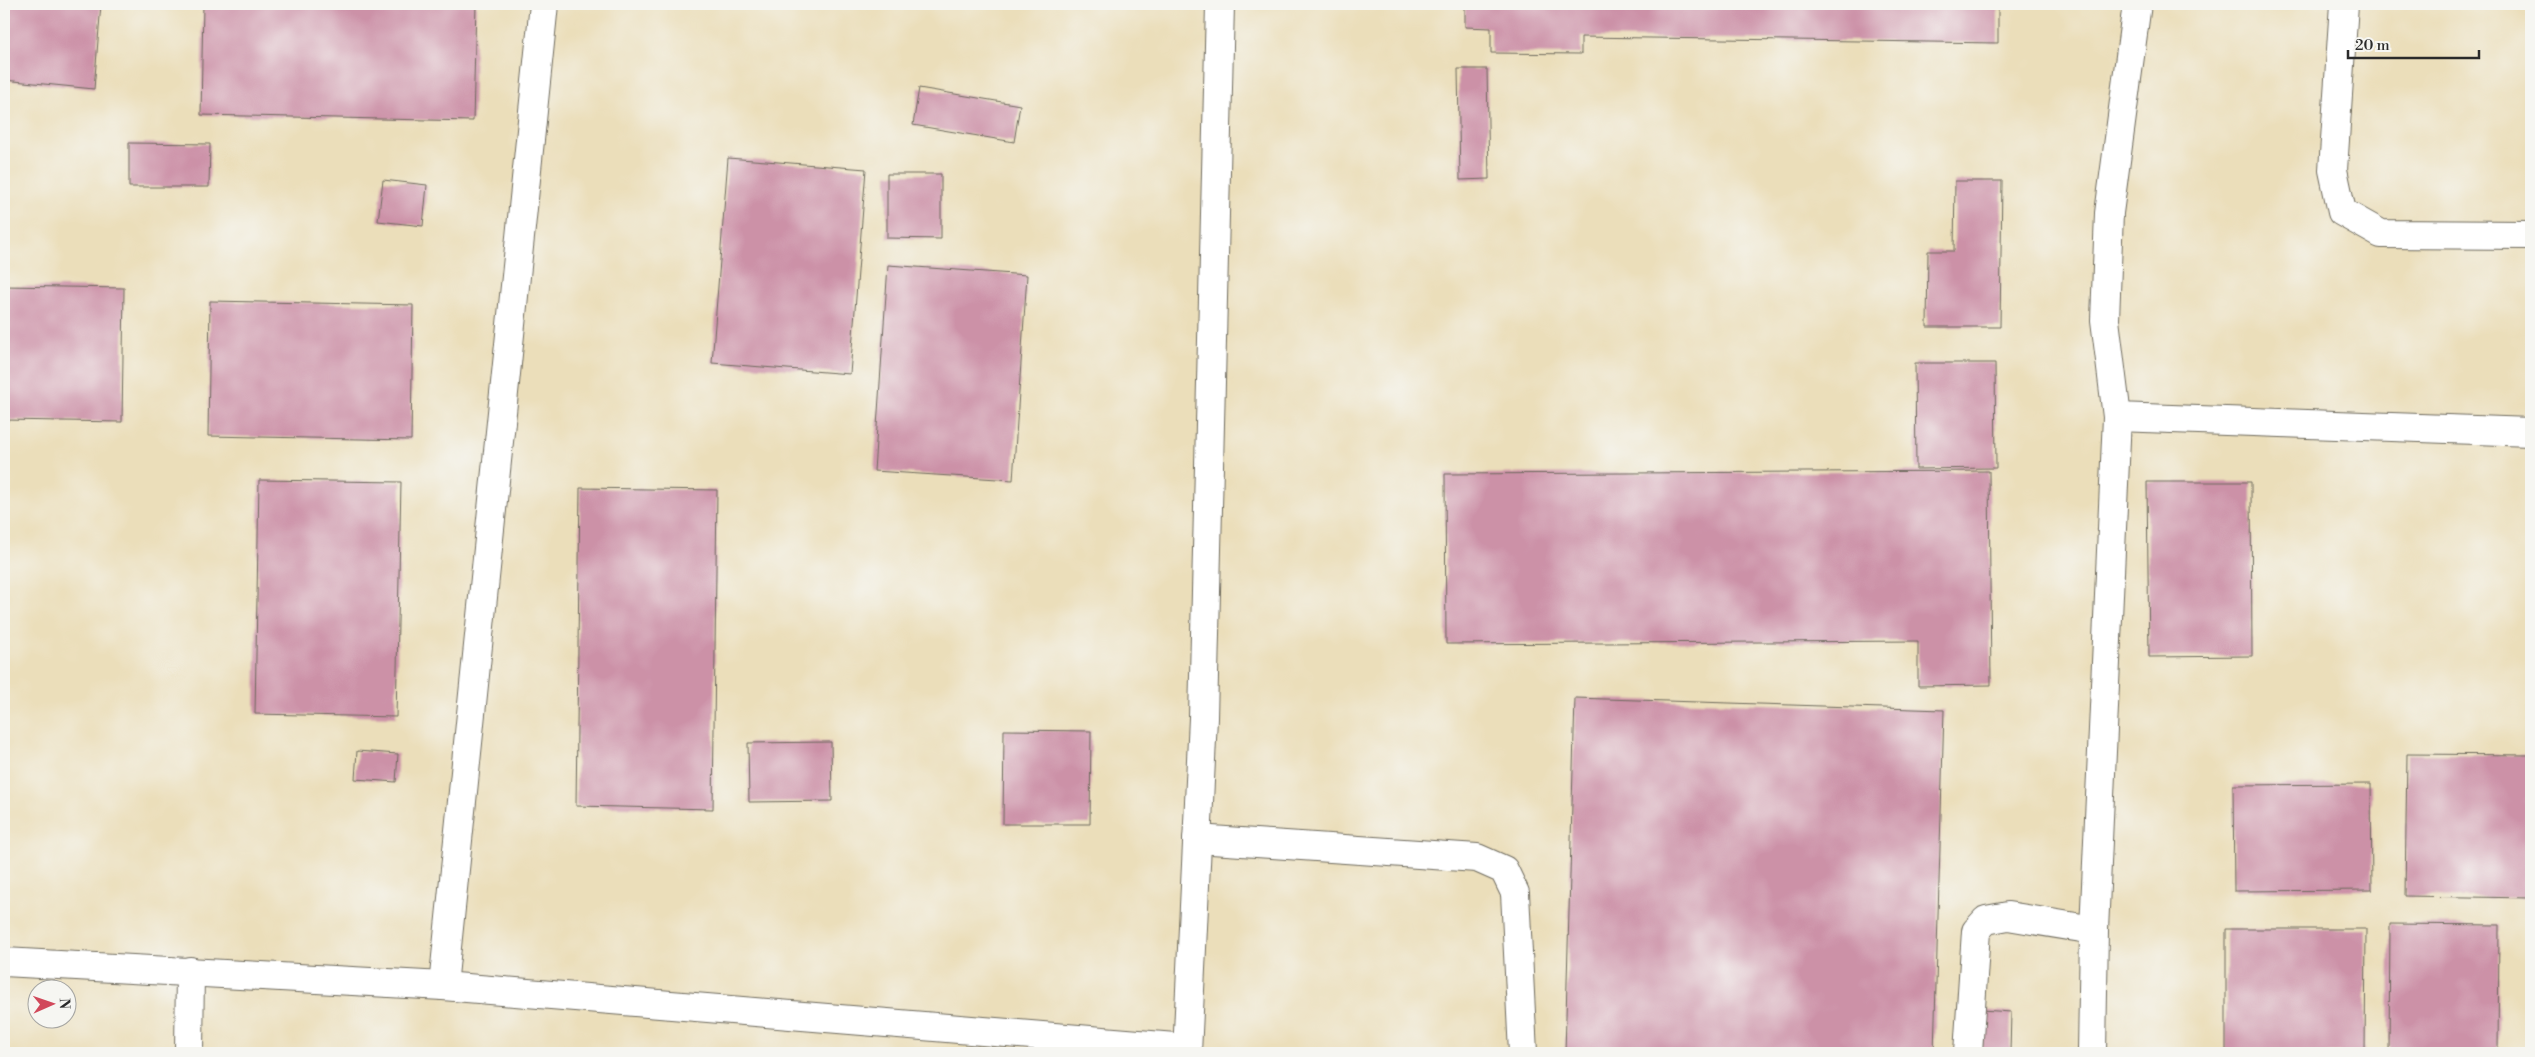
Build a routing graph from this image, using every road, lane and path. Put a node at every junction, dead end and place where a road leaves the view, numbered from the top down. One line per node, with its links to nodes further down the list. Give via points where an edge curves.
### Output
1 (544, 4): 12 (street)
2 (1220, 4): 8 (street, via 1203,718)
3 (2137, 4): 6 (street, via 2109,213 2105,320)
4 (2344, 4): 5 (street, via 2333,170 2342,212 2381,234)
5 (2531, 235)
6 (2117, 417): 7 (street); 9 (street)
7 (2531, 432)
8 (1197, 839): 13 (street); 15 (street, via 1477,858 1504,870 1515,893)
9 (2094, 930): 16 (street, via 2008,916 1986,920 1976,931); 17 (street)
10 (4, 962): 11 (street)
11 (190, 971): 12 (street); 14 (street)
12 (443, 986): 13 (street)
13 (1187, 1051)
14 (189, 1053)
15 (1523, 1053)
16 (1968, 1053)
17 (2092, 1053)

